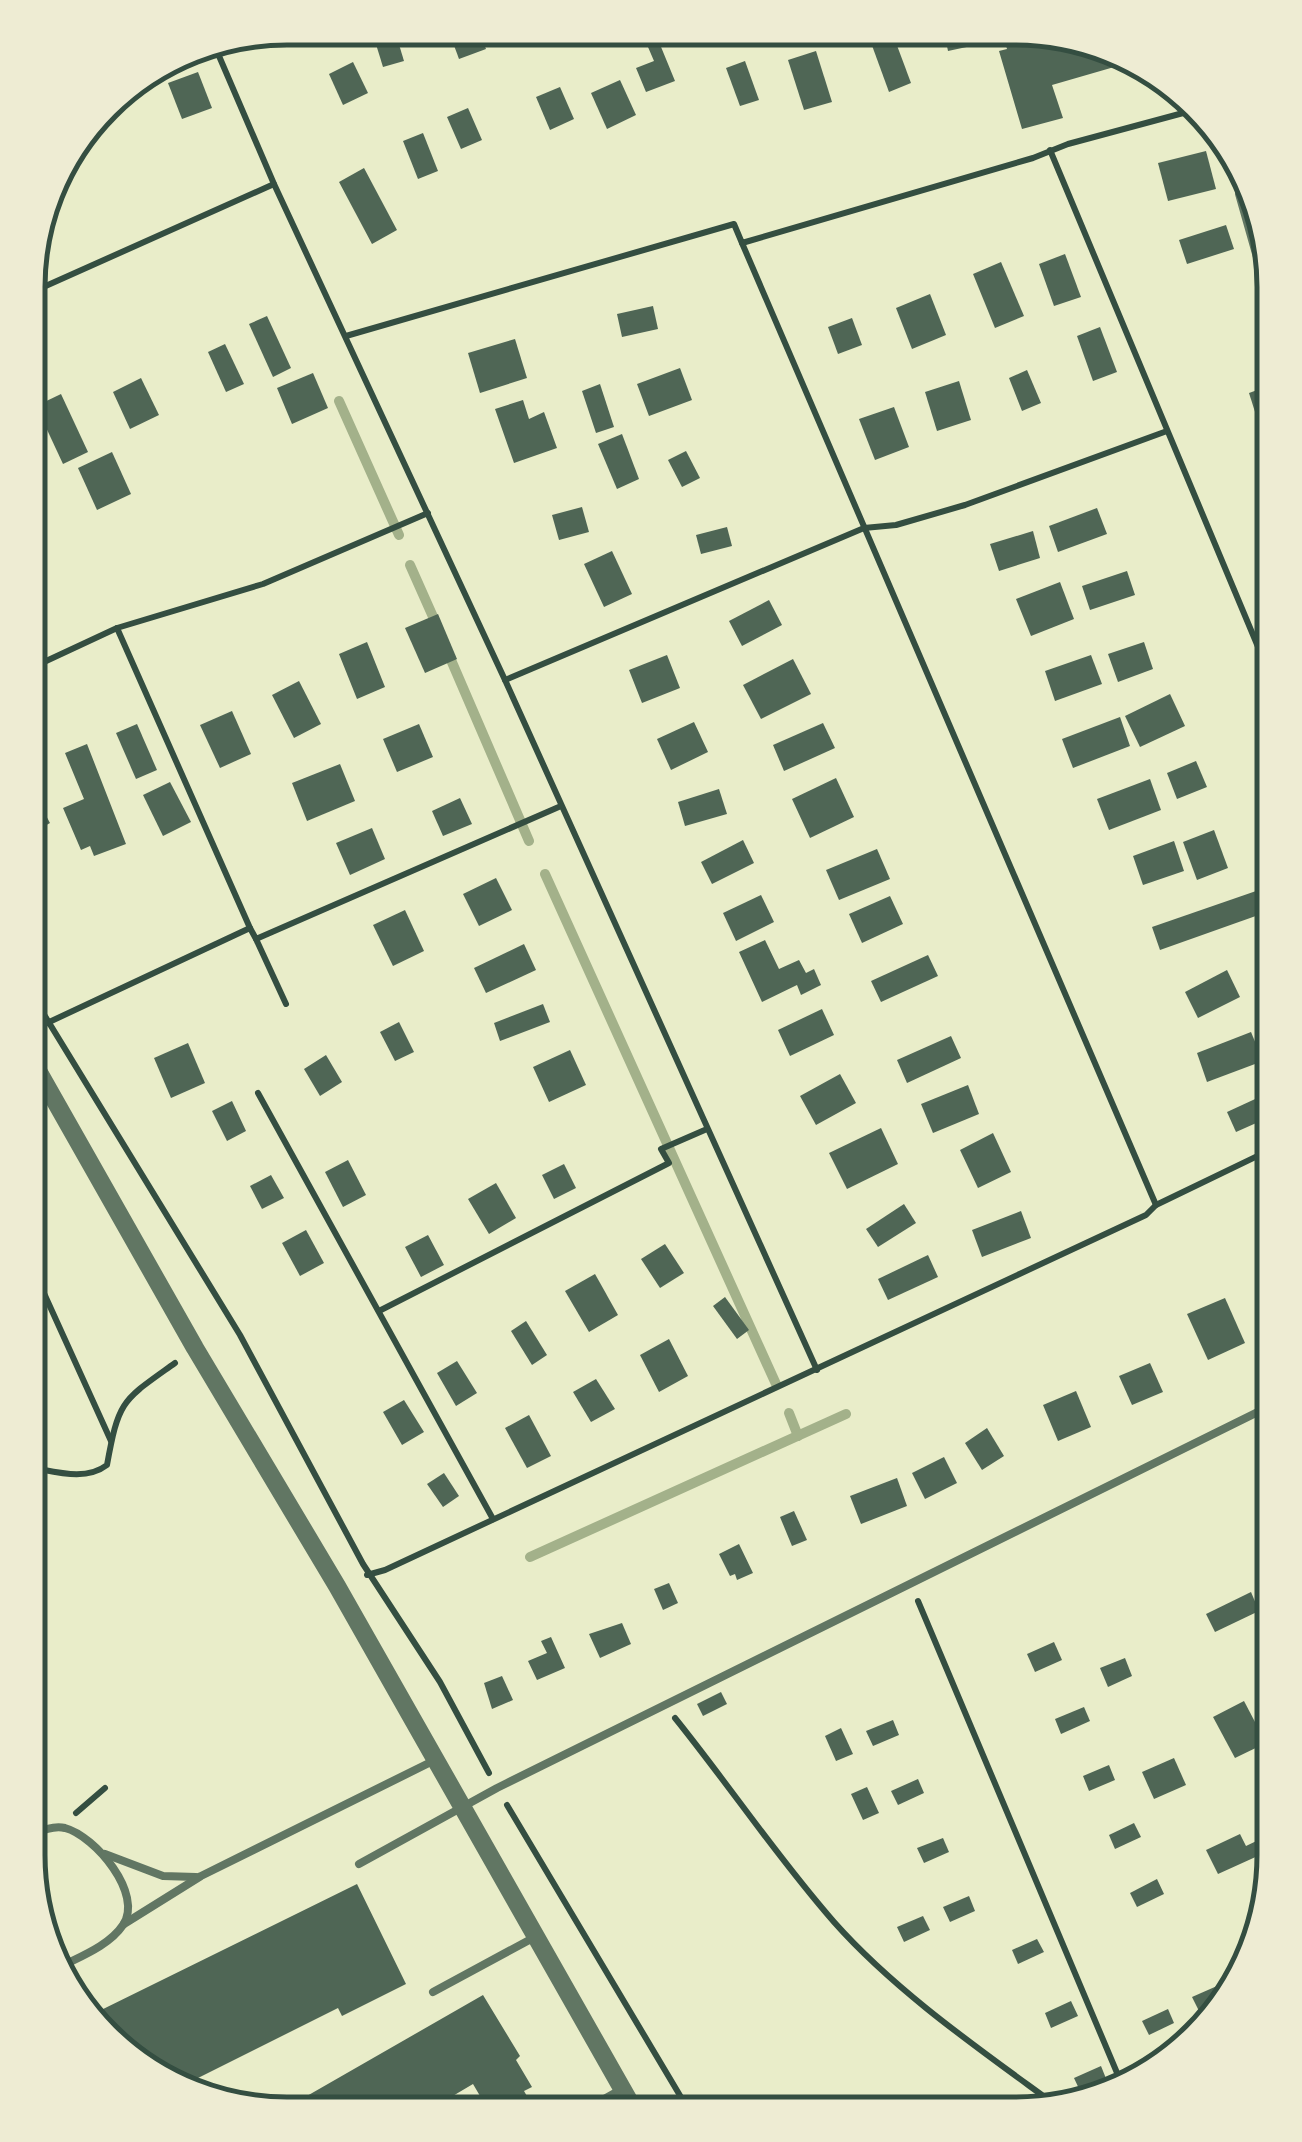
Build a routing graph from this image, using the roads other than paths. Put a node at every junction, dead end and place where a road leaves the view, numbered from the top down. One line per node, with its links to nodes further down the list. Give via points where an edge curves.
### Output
1 (1238, 193): 2 (lane)
2 (1253, 244)
3 (45, 1085): 5 (street)
4 (1256, 1413): 6 (lane)
5 (435, 1760): 6 (street); 10 (lane)
6 (462, 1808): 9 (lane); 12 (street)
7 (45, 1832): 8 (lane, via 60,1827)
8 (94, 1847): 10 (lane, via 163,1876); 11 (lane, via 126,1892)
9 (359, 1864)
10 (201, 1876): 11 (lane)
11 (124, 1924): 13 (lane)
12 (537, 1936): 14 (lane); 15 (street)
13 (70, 1961)
14 (433, 1992)
15 (622, 2088): 16 (lane); 17 (street)
16 (607, 2097)
17 (627, 2097)

